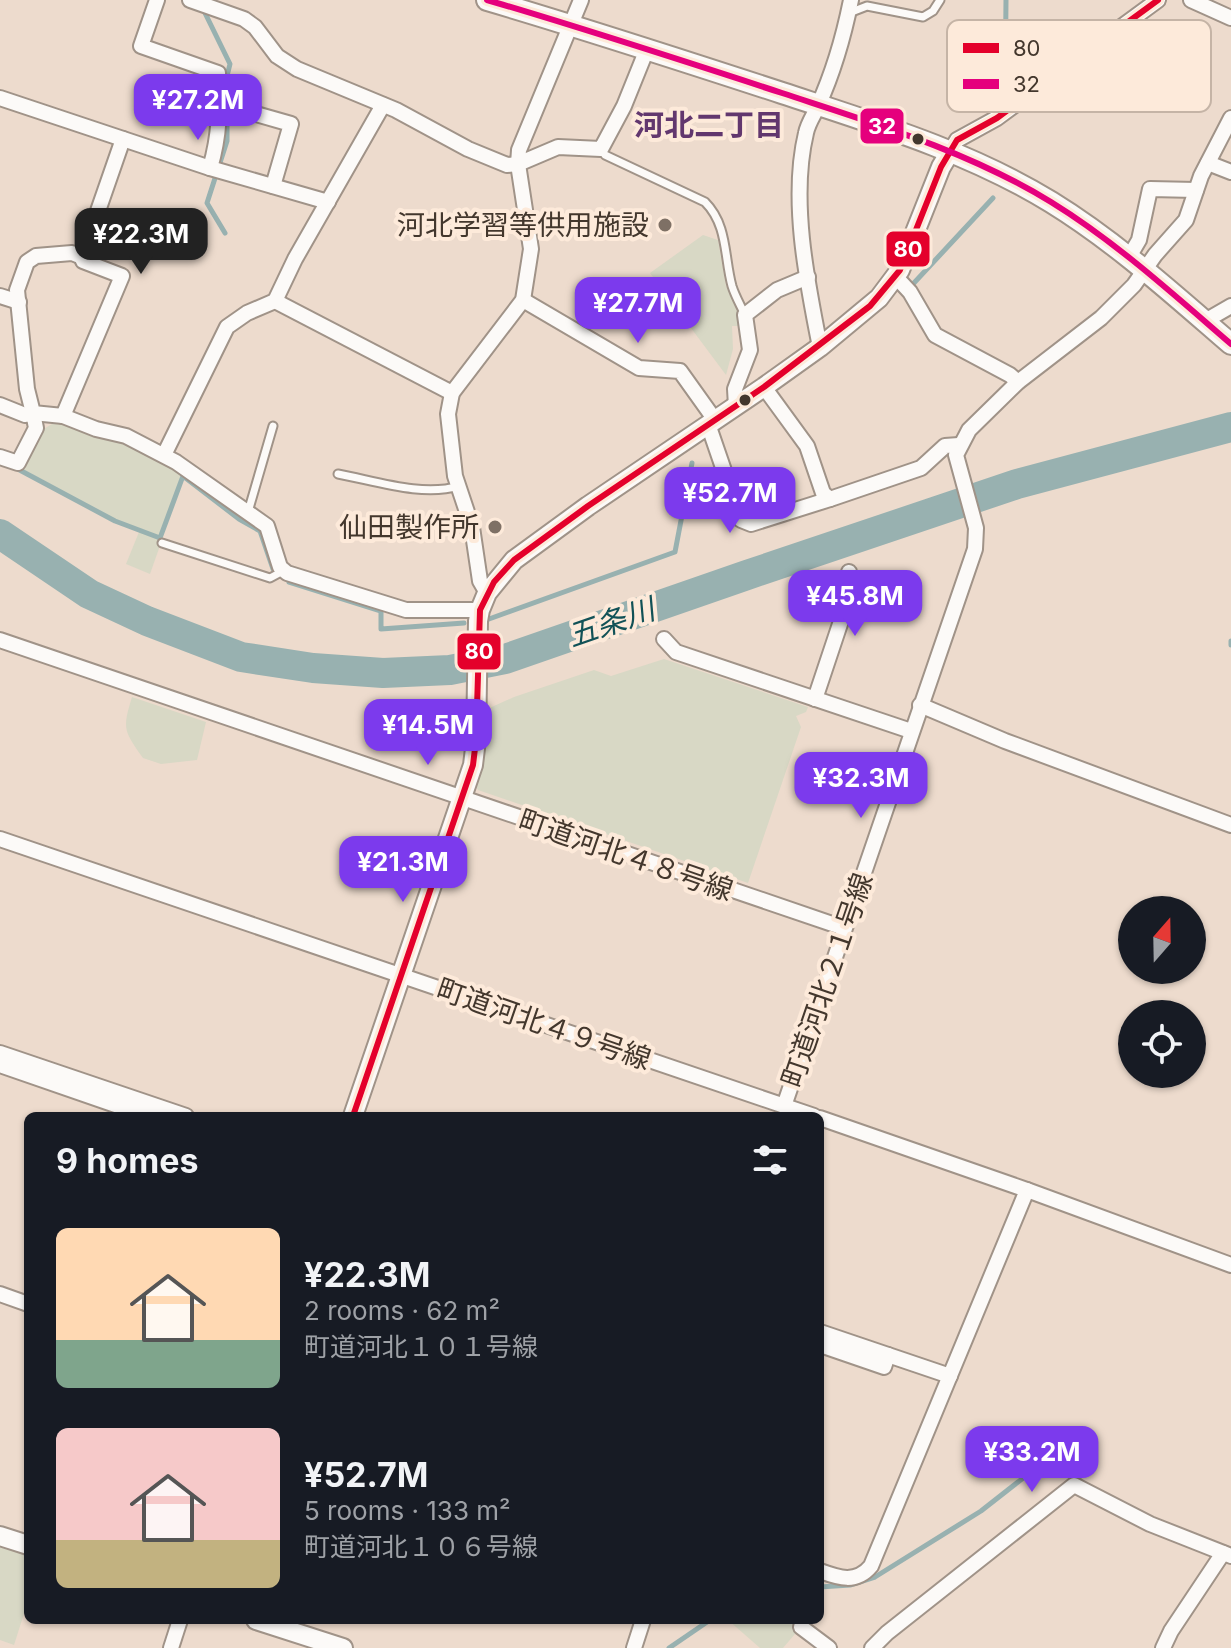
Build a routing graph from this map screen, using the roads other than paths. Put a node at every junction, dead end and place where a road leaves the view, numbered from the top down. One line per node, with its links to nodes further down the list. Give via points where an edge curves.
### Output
1 (157, 0): 16 (street, via 141,46 218,73)
2 (190, 0): 14 (street, via 244,19 277,56 297,69)
3 (487, 0): 11 (main road)
4 (581, 0): 11 (street)
5 (940, 0): 8 (lane, via 923,17)
6 (1158, 0): 10 (street)
7 (1191, 0): 9 (street)
8 (850, 6): 15 (street)
9 (1231, 18)
10 (1131, 20)
11 (570, 25): 12 (main road); 23 (street)
12 (647, 49): 15 (main road); 20 (street)
13 (0, 98): 19 (street)
14 (383, 105): 23 (street, via 468,149 507,165); 28 (street)
15 (819, 105): 21 (main road); 31 (street, via 806,131 800,195)
16 (221, 109): 24 (street); 26 (street, via 291,124)
17 (1005, 112): 21 (street, via 957,140)
18 (1231, 118): 22 (street)
19 (123, 139): 24 (street); 29 (street)
20 (601, 149): 23 (street, via 558,147); 38 (lane, via 713,211)
21 (950, 152): 30 (main road, via 1049,201); 32 (street)
22 (1208, 163): 25 (street); 27 (street)
23 (518, 164): 34 (street, via 531,249)
24 (210, 168): 26 (street)
25 (1231, 172)
26 (273, 186): 28 (street)
27 (1196, 190): 30 (street, via 1186,220); 30 (street, via 1150,189)
28 (328, 202): 35 (street)
29 (82, 257): 36 (street, via 36,256 27,262 17,290); 48 (street, via 122,276)
30 (1137, 263): 39 (main road); 42 (street, via 1134,285 1101,318)
31 (808, 277): 38 (street, via 777,290); 41 (street)
32 (896, 277): 41 (street); 42 (street, via 935,335)
33 (0, 296): 36 (street)
34 (523, 300): 44 (street); 49 (street, via 639,368 680,371)
35 (275, 301): 44 (street); 52 (street, via 227,327)
36 (19, 302): 47 (street)
37 (1231, 306): 39 (street)
38 (745, 315): 46 (street, via 750,350 735,389)
39 (1205, 321): 40 (main road)
40 (1231, 344)
41 (820, 347): 43 (street)
42 (1018, 382): 51 (street)
43 (764, 387): 46 (street); 56 (street, via 807,446 823,493)
44 (452, 393): 55 (street, via 448,414)
45 (0, 405): 47 (street)
46 (736, 406): 49 (street)
47 (33, 413): 48 (street); 53 (street, via 36,428 18,463)
48 (63, 416): 52 (street, via 126,436)
49 (712, 422): 56 (street, via 741,520 751,524); 61 (street, via 514,560)
50 (273, 426): 57 (lane)
51 (959, 445): 56 (street, via 945,446 921,468); 65 (street, 町道河北２１号線, via 956,455 976,528 975,549)
52 (164, 455): 57 (street)
53 (0, 457)
54 (338, 474): 55 (lane, via 417,488)
55 (459, 486): 61 (street, via 472,527)
56 (830, 499)
57 (248, 514): 59 (street, via 267,526)
58 (162, 543): 59 (lane, via 270,578)
59 (283, 571): 61 (street, via 406,610)
60 (849, 572): 64 (street, via 851,591)
61 (483, 602): 67 (street, via 474,755)
62 (664, 639): 64 (street, via 676,652)
63 (0, 640): 67 (street, 町道河北４８号線)
64 (815, 699): 66 (street)
65 (920, 705): 66 (street, 町道河北２１号線); 68 (street)
66 (911, 731): 70 (street, 町道河北２１号線)
67 (462, 799): 70 (street, 町道河北４８号線); 71 (street)
68 (1231, 825)
69 (0, 839): 71 (street, 町道河北４９号線)
70 (844, 928): 74 (street, 町道河北２１号線)
71 (401, 975): 74 (street, 町道河北４９号線); 77 (street)
72 (0, 1053): 76 (street)
73 (0, 1065): 75 (street)
74 (784, 1106): 78 (street, 町道河北４９号線)
75 (135, 1112)
76 (174, 1112)
77 (354, 1112)
78 (802, 1112)
79 (824, 1119): 80 (street, 町道河北４９号線)
80 (1027, 1190): 81 (street, 町道河北４９号線); 87 (street)
81 (1231, 1265)
82 (0, 1294): 83 (street)
83 (24, 1303)
84 (824, 1333): 86 (street)
85 (824, 1346): 86 (street, via 884,1367)
86 (888, 1355): 87 (street)
87 (950, 1376): 91 (street, via 871,1566 847,1579)
88 (0, 1536): 89 (street)
89 (24, 1544)
90 (1227, 1554): 100 (street, via 1150,1524 1074,1485); 101 (street)
91 (824, 1572)
92 (179, 1624): 96 (street)
93 (268, 1624): 97 (street)
94 (642, 1624): 98 (street)
95 (801, 1627): 99 (street)
96 (171, 1648)
97 (343, 1648)
98 (634, 1648)
99 (829, 1648)
100 (872, 1648)
101 (1163, 1648)

